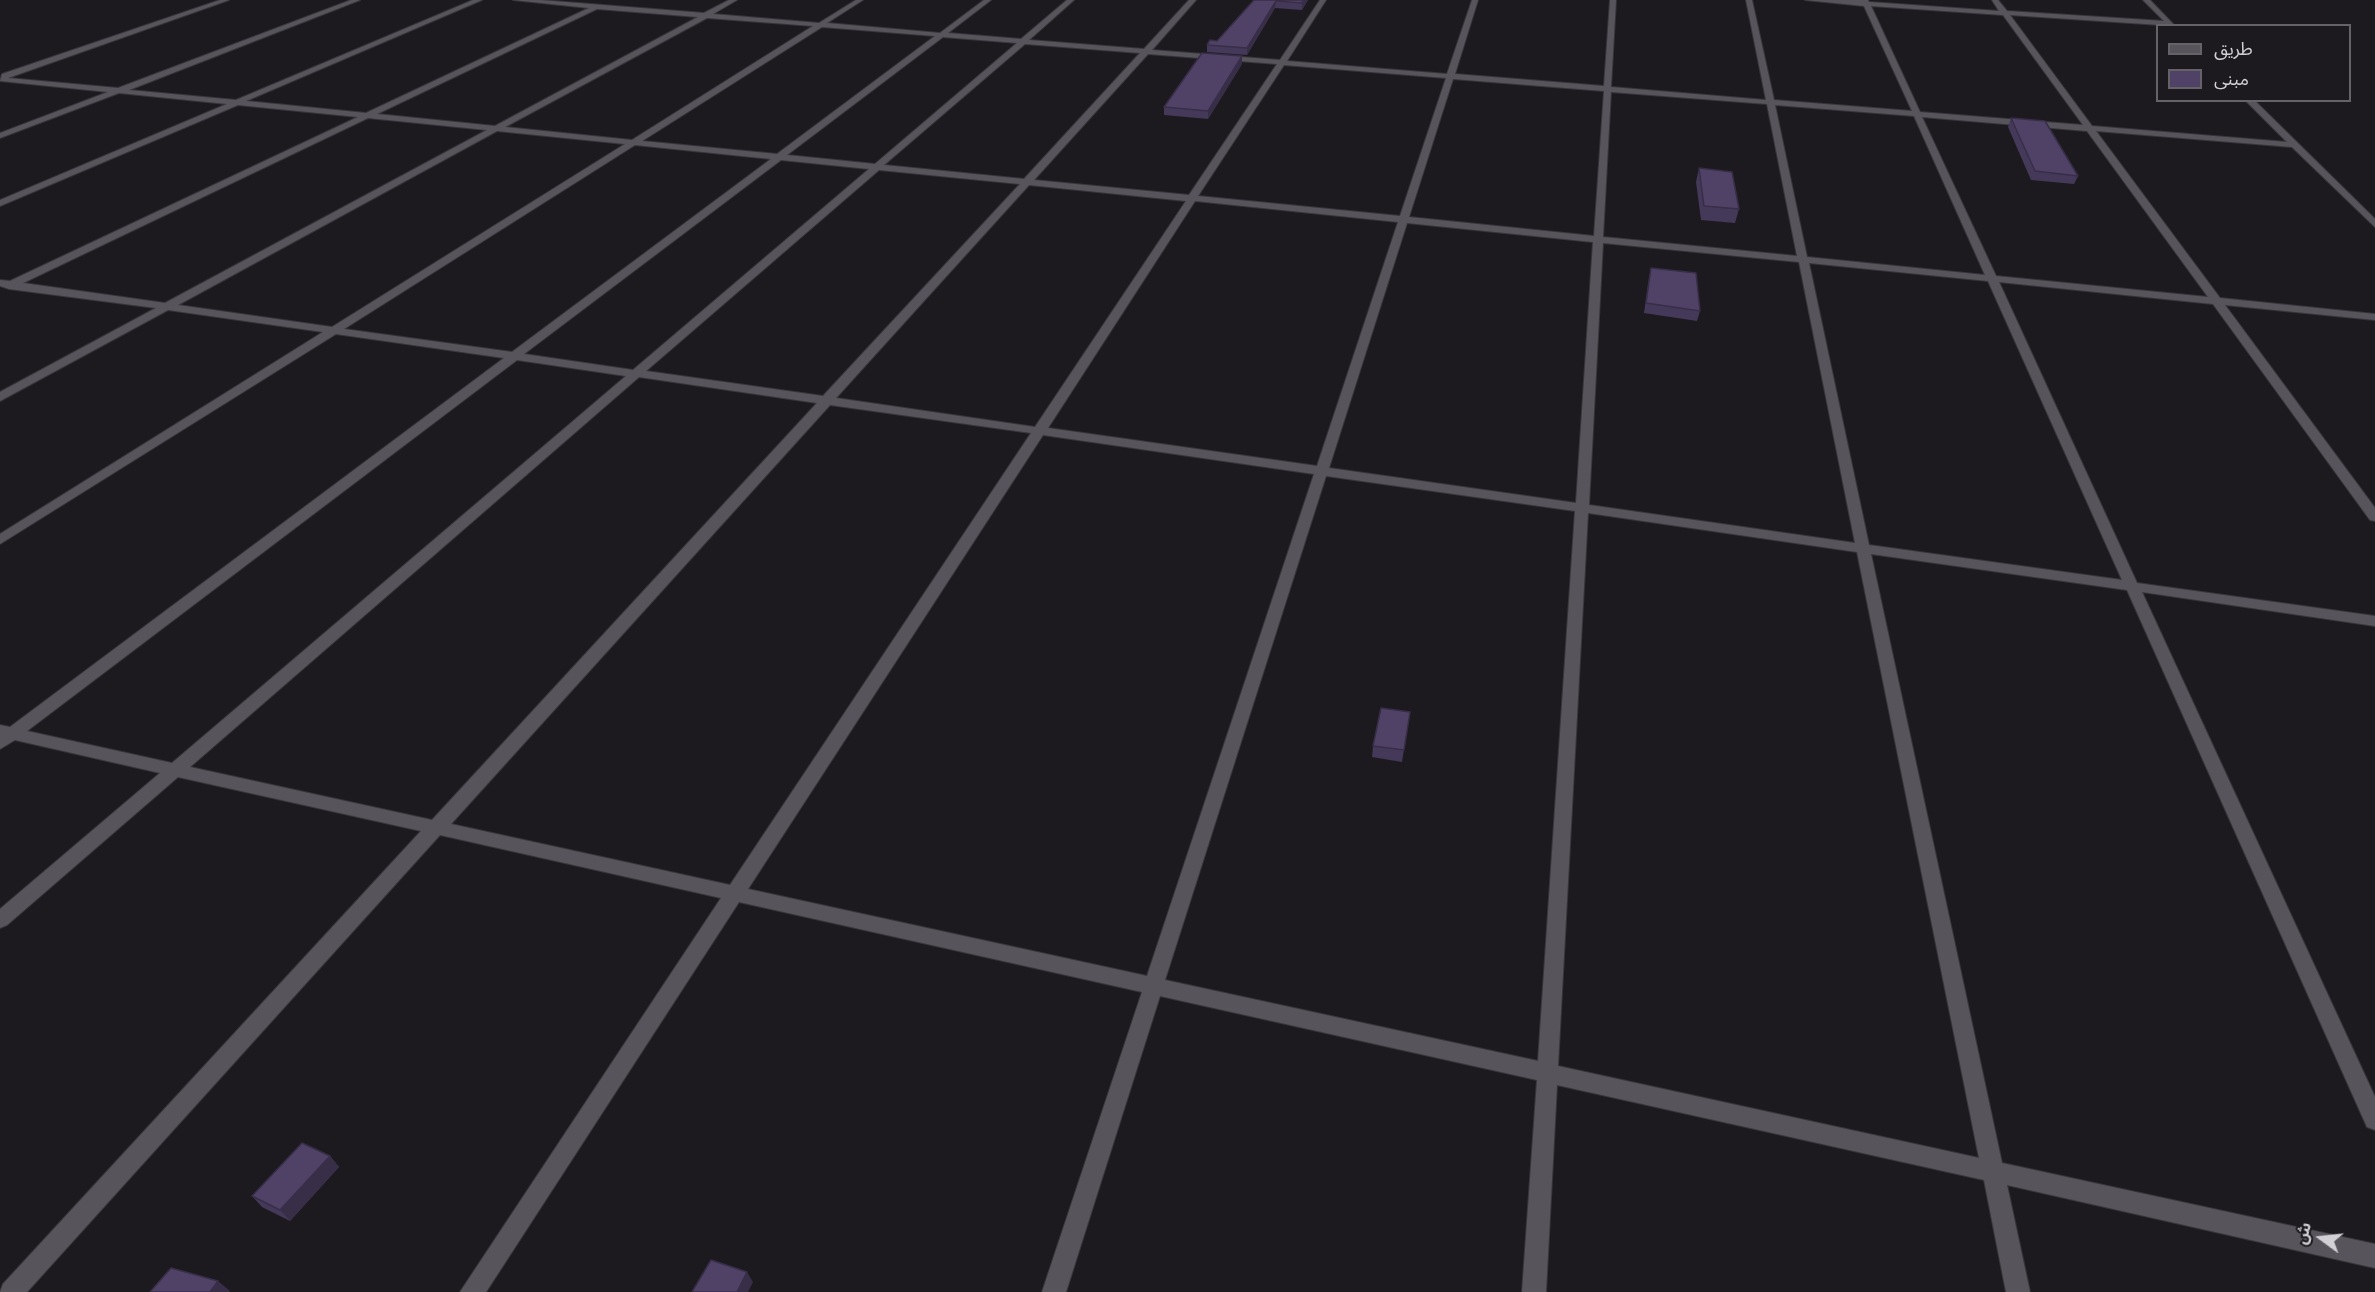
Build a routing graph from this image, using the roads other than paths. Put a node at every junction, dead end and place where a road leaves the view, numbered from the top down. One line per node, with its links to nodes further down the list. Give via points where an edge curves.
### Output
1 (226, 0): 30 (street)
2 (357, 0): 32 (street)
3 (479, 0): 33 (street)
4 (516, 0): 19 (street)
5 (610, 0): 19 (street)
6 (734, 0): 21 (street)
7 (860, 0): 24 (street)
8 (988, 0): 25 (street)
9 (1071, 0): 26 (street)
10 (1193, 0): 27 (street)
11 (1323, 0): 28 (street)
12 (1475, 0): 29 (street)
13 (1613, 0): 31 (street)
14 (1749, 0): 34 (street)
15 (1808, 0): 18 (street)
16 (1995, 0): 20 (street)
17 (2146, 0): 23 (street)
18 (1866, 2): 20 (street); 36 (street)
19 (597, 7): 21 (street); 37 (street)
20 (2005, 13): 22 (street); 39 (street)
21 (705, 15): 24 (street); 38 (street)
22 (2157, 24)
23 (2170, 24)
24 (820, 25): 25 (street); 41 (street)
25 (942, 35): 26 (street); 43 (street)
26 (1023, 41): 27 (street); 44 (street)
27 (1146, 51): 28 (street); 45 (street)
28 (1282, 62): 29 (street); 46 (street)
29 (1450, 76): 31 (street); 48 (street)
30 (0, 78): 32 (street)
31 (1607, 89): 34 (street); 50 (street)
32 (119, 90): 33 (street); 40 (street)
33 (238, 102): 37 (street); 47 (street)
34 (1770, 102): 36 (street); 51 (street)
35 (2251, 102): 42 (street)
36 (1917, 114): 39 (street); 52 (street)
37 (367, 115): 38 (street); 53 (street)
38 (496, 128): 41 (street); 55 (street)
39 (2089, 128): 42 (street); 54 (street)
40 (0, 136)
41 (634, 142): 43 (street); 57 (street)
42 (2294, 145): 49 (street)
43 (780, 157): 44 (street); 58 (street)
44 (877, 166): 45 (street); 59 (street)
45 (1027, 182): 46 (street); 61 (street)
46 (1192, 198): 48 (street); 62 (street)
47 (0, 203)
48 (1404, 219): 50 (street); 63 (street)
49 (2375, 224)
50 (1598, 239): 51 (street); 64 (street)
51 (1803, 260): 52 (street); 67 (street)
52 (1992, 279): 54 (street); 68 (street)
53 (4, 286): 55 (street)
54 (2216, 301): 56 (street); 65 (street)
55 (166, 307): 57 (street); 60 (street)
56 (2375, 317)
57 (333, 331): 58 (street); 66 (street)
58 (514, 357): 59 (street); 70 (street)
59 (636, 374): 61 (street); 71 (street)
60 (0, 397)
61 (826, 401): 62 (street); 72 (street)
62 (1039, 431): 63 (street); 73 (street)
63 (1322, 472): 64 (street); 75 (street)
64 (1582, 509): 67 (street); 76 (street)
65 (2375, 517)
66 (0, 540)
67 (1863, 549): 68 (street); 78 (street)
68 (2132, 587): 69 (street); 77 (street)
69 (2375, 621)
70 (4, 736): 71 (street)
71 (175, 770): 72 (street); 74 (street)
72 (436, 828): 73 (street); 80 (street)
73 (735, 894): 75 (street); 81 (street)
74 (0, 920)
75 (1154, 986): 76 (street); 82 (street)
76 (1547, 1073): 78 (street); 83 (street)
77 (2375, 1120)
78 (1993, 1172): 79 (street); 84 (street)
79 (2375, 1256)
80 (11, 1292)
81 (472, 1292)
82 (1054, 1292)
83 (1533, 1292)
84 (2018, 1292)

